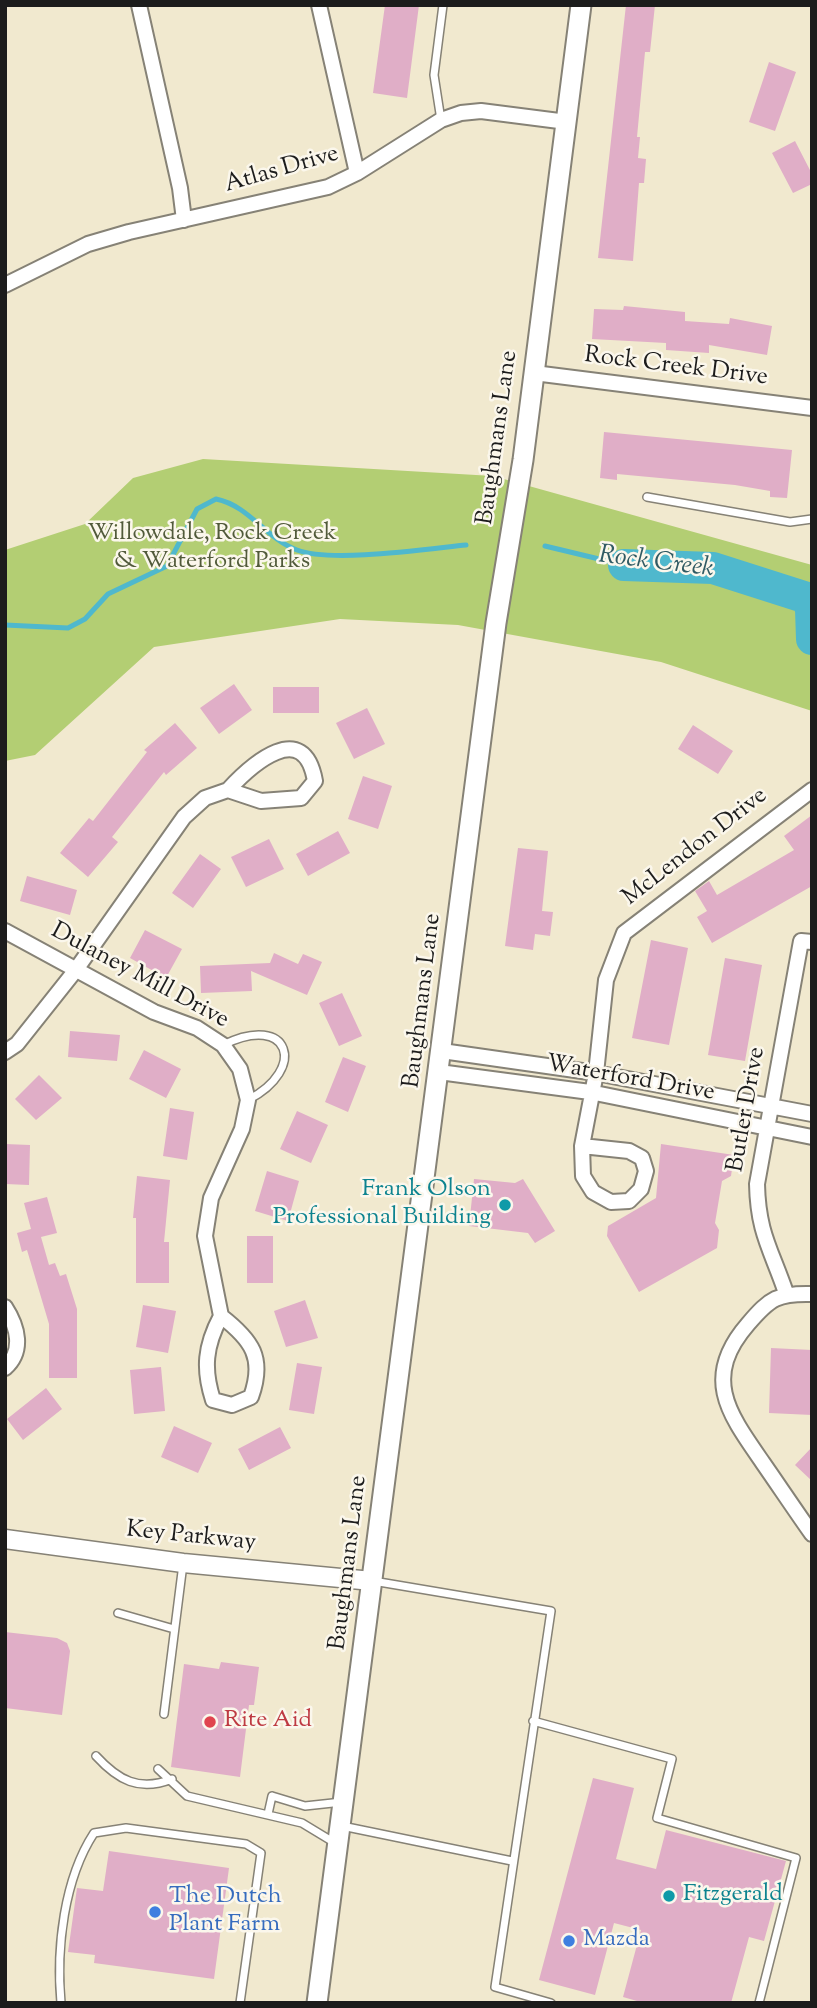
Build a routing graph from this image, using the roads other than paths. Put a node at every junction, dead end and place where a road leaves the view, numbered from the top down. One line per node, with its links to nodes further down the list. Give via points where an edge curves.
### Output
1 (139, 5): 8 (street)
2 (319, 5): 7 (street)
3 (443, 5): 5 (lane, via 434,75)
4 (581, 5): 6 (main road, Baughmans Lane)
5 (441, 120): 6 (street, Atlas Drive, via 481,111); 7 (street, Atlas Drive)
6 (567, 122): 10 (main road, Baughmans Lane)
7 (357, 173): 8 (street, Atlas Drive, via 297,196)
8 (184, 220): 9 (street, Atlas Drive, via 88,244)
9 (5, 285)
10 (534, 373): 11 (street, Rock Creek Drive); 20 (main road, Baughmans Lane, via 496,623)
11 (812, 408)
12 (647, 497): 13 (lane, via 790,522)
13 (812, 519)
14 (228, 790): 14 (street, via 261,802 301,798 315,780 312,761 300,751 279,750 250,765); 18 (street, via 205,798 184,817)
15 (812, 790): 23 (street, McLendon Drive, via 624,933 606,980)
16 (5, 931): 18 (street, Dulaney Mill Drive)
17 (812, 942): 26 (street, Butler Drive, via 801,941)
18 (75, 971): 19 (street, Dulaney Mill Drive, via 154,1012 197,1028); 21 (street, via 17,1044)
19 (223, 1045): 25 (street, Dulaney Mill Drive, via 240,1069); 25 (lane, via 244,1034 269,1034 282,1044 285,1060 275,1081)
20 (442, 1051): 22 (main road, Baughmans Lane); 23 (street, Waterford Drive)
21 (5, 1052)
22 (439, 1072): 24 (street, Waterford Drive); 39 (main road, Baughmans Lane)
23 (596, 1073): 24 (street, McLendon Drive); 26 (street, Waterford Drive)
24 (590, 1093): 28 (street, Waterford Drive); 30 (street, McLendon Drive)
25 (248, 1100): 34 (street, Dulaney Mill Drive, via 242,1129 211,1198 205,1236)
26 (772, 1106): 27 (street, Waterford Drive); 28 (street, Butler Drive)
27 (812, 1114)
28 (766, 1128): 29 (street, Waterford Drive); 31 (street, Butler Drive, via 757,1184 758,1214)
29 (812, 1137)
30 (582, 1146): 30 (street, via 583,1176 593,1192 611,1202 629,1201 641,1189 646,1171 642,1158 629,1151)
31 (786, 1293): 32 (street); 36 (street, via 761,1309 739,1334 726,1360 723,1390 729,1414)
32 (812, 1294)
33 (5, 1307): 35 (street, via 18,1340 15,1359)
34 (220, 1316): 34 (street, via 209,1339 205,1374 214,1400 232,1405 251,1397 258,1377 254,1352 242,1333)
35 (5, 1368)
36 (812, 1534)
37 (5, 1539): 38 (street, Key Parkway)
38 (183, 1563): 39 (street, Key Parkway); 41 (lane)
39 (372, 1581): 43 (lane, via 551,1611); 47 (main road, Baughmans Lane)
40 (118, 1613): 41 (lane)
41 (174, 1629): 42 (lane)
42 (164, 1714)
43 (533, 1721): 50 (lane); 55 (lane, via 672,1759 657,1818 796,1858)
44 (96, 1756): 46 (lane, via 125,1782 156,1786)
45 (158, 1769): 46 (lane)
46 (172, 1779): 48 (lane, via 187,1796)
47 (344, 1802): 48 (lane, via 305,1806 272,1796); 49 (main road, Baughmans Lane)
48 (268, 1814): 49 (lane)
49 (340, 1836): 50 (lane); 53 (main road, Baughmans Lane)
50 (512, 1861): 54 (lane, via 495,1987)
51 (61, 2003): 52 (lane, via 62,1938 82,1852 94,1833 118,1828 246,1843 261,1853)
52 (240, 2003)
53 (317, 2003)
54 (551, 2003)
55 (759, 2003)

